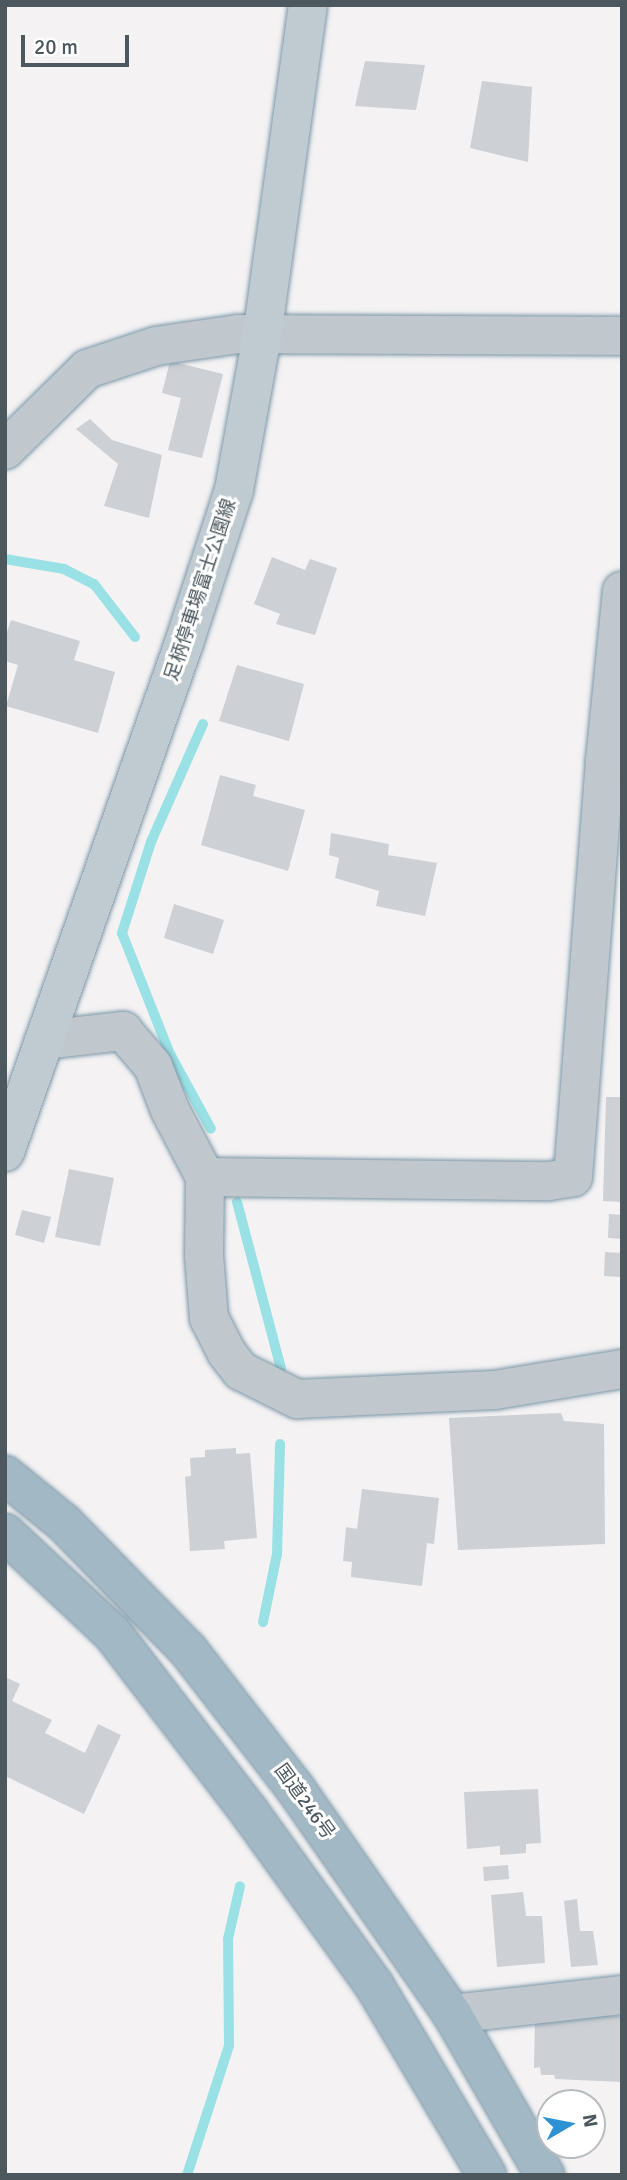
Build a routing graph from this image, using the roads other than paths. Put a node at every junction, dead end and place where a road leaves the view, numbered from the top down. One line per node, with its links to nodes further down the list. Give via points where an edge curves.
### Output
1 (308, 5): 2 (main road, 足柄停車場富士公園線)
2 (262, 336): 3 (street); 4 (street, via 238,334 156,346 87,369); 6 (main road, 足柄停車場富士公園線, via 234,490)
3 (622, 336)
4 (5, 450)
5 (622, 592): 8 (street, via 573,1177 549,1181)
6 (44, 1040): 7 (main road, 足柄停車場富士公園線); 8 (street, via 123,1031 153,1066)
7 (5, 1152)
8 (205, 1177): 9 (street, via 209,1318 241,1371 297,1399)
9 (620, 1379)
10 (5, 1475): 13 (highway, 国道246号, via 64,1523 188,1650 295,1788)
11 (5, 1533): 14 (highway, via 112,1633 250,1813 374,1985)
12 (622, 1995): 13 (street)
13 (452, 2014): 15 (highway, 国道246号)
14 (487, 2175)
15 (545, 2175)

